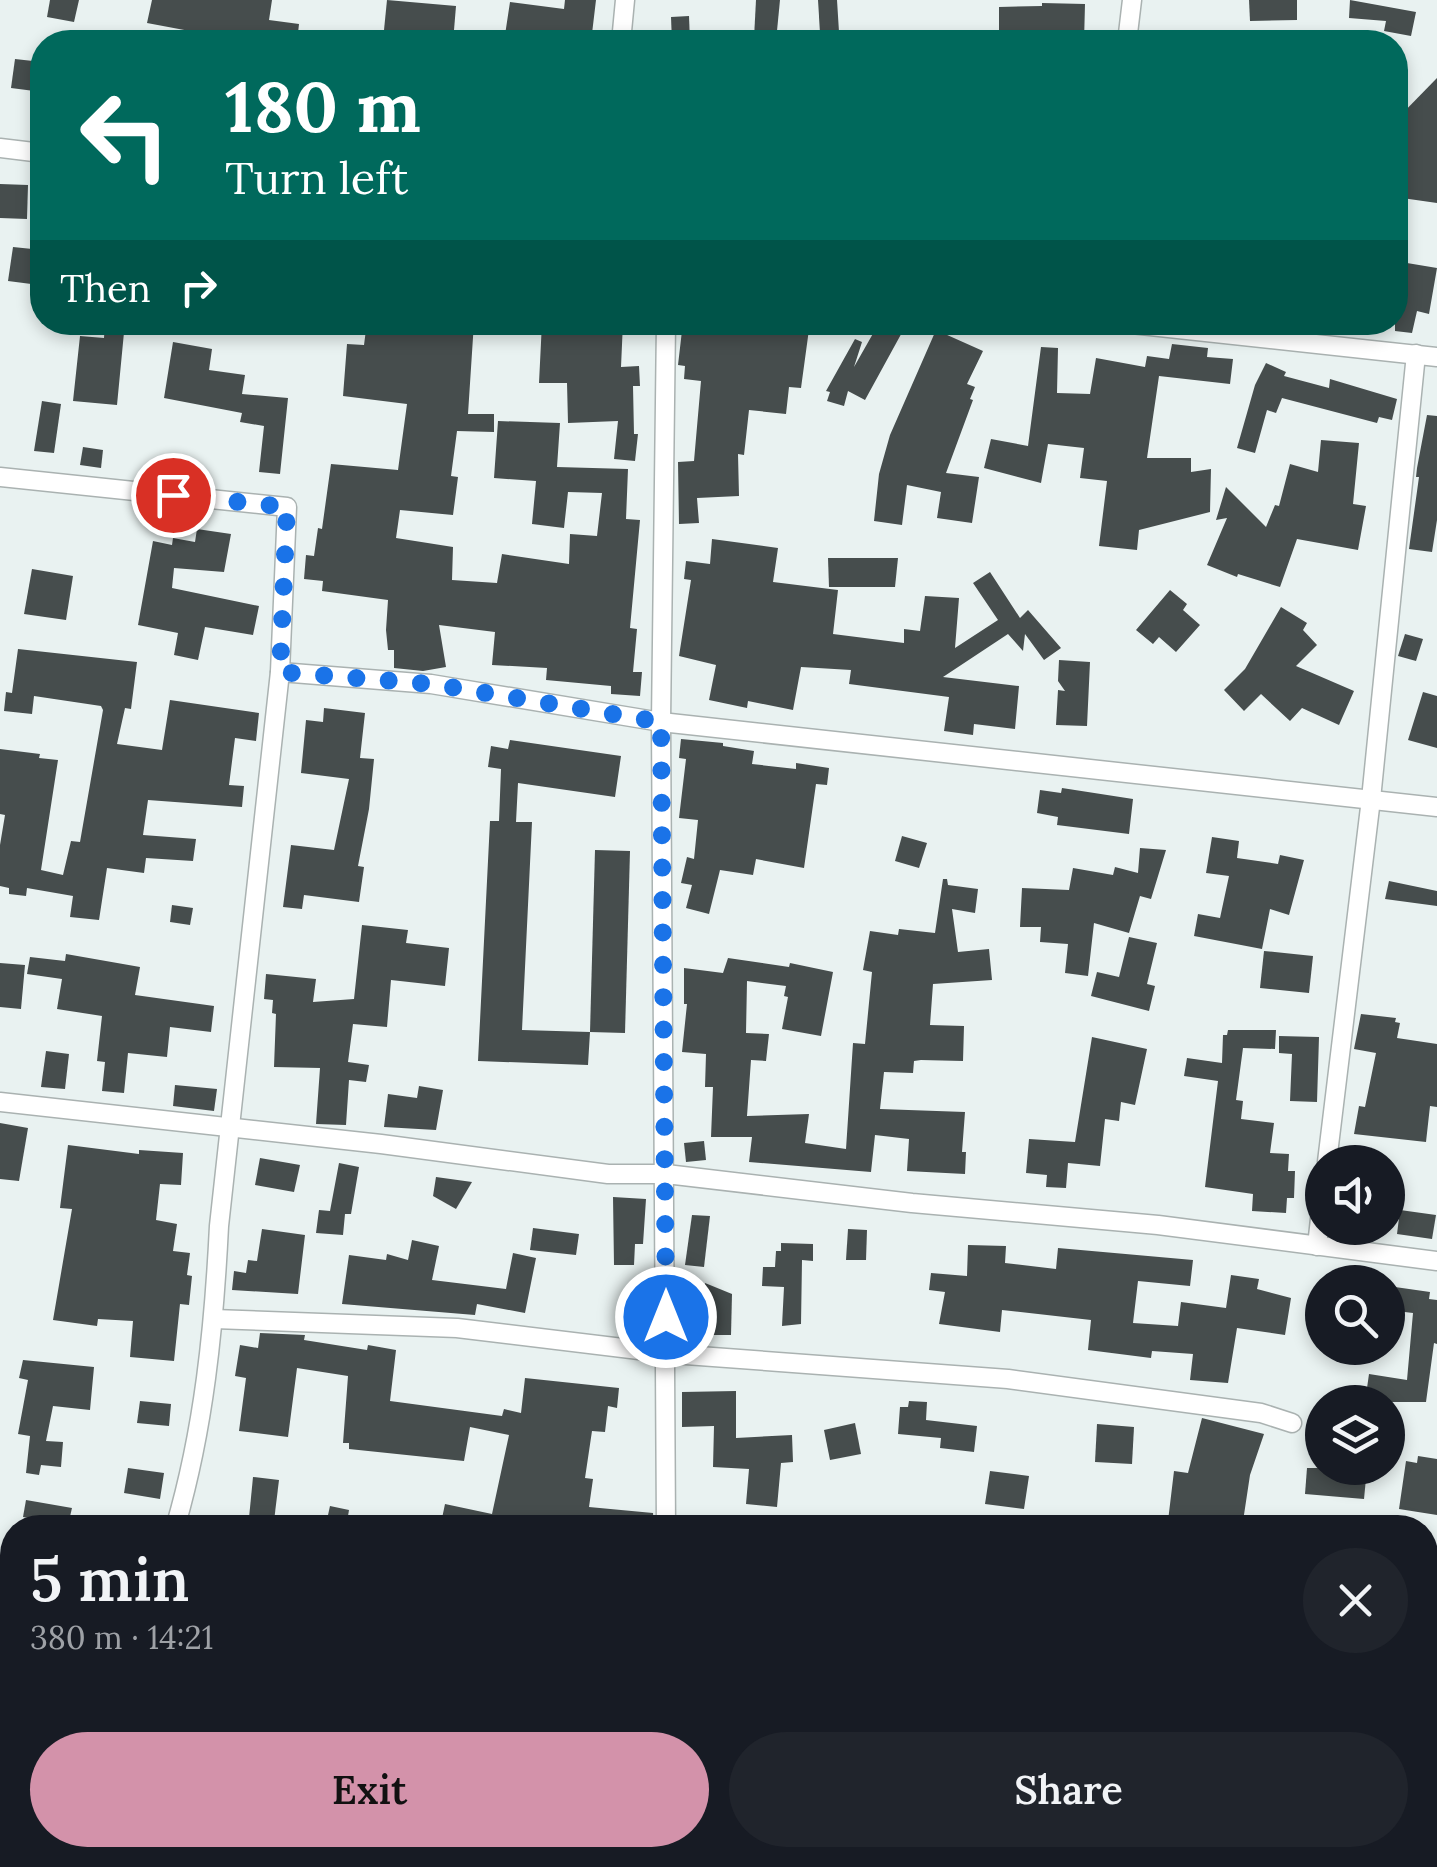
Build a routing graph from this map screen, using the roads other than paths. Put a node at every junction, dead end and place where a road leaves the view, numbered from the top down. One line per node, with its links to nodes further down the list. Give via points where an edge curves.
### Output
1 (625, 0): 3 (street)
2 (1132, 0): 4 (street)
3 (622, 30)
4 (1128, 30)
5 (0, 148): 6 (street)
6 (30, 152)
7 (666, 335): 13 (street)
8 (1236, 335): 9 (street)
9 (1416, 354): 10 (street); 14 (street)
10 (1437, 356)
11 (0, 477): 12 (street, via 287,507)
12 (280, 672): 13 (street, via 432,684); 17 (street)
13 (661, 722): 14 (street); 19 (street)
14 (1371, 800): 15 (street); 18 (street)
15 (1437, 806)
16 (0, 1102): 17 (street)
17 (232, 1127): 19 (street, via 608,1174); 22 (street)
18 (1329, 1145)
19 (666, 1174): 20 (street); 23 (street)
20 (1317, 1246): 21 (street)
21 (1437, 1261)
22 (214, 1319): 23 (street, via 457,1328); 25 (street)
23 (666, 1353): 24 (street, via 1008,1379 1261,1413); 26 (street)
24 (1292, 1423)
25 (179, 1515)
26 (666, 1515)

